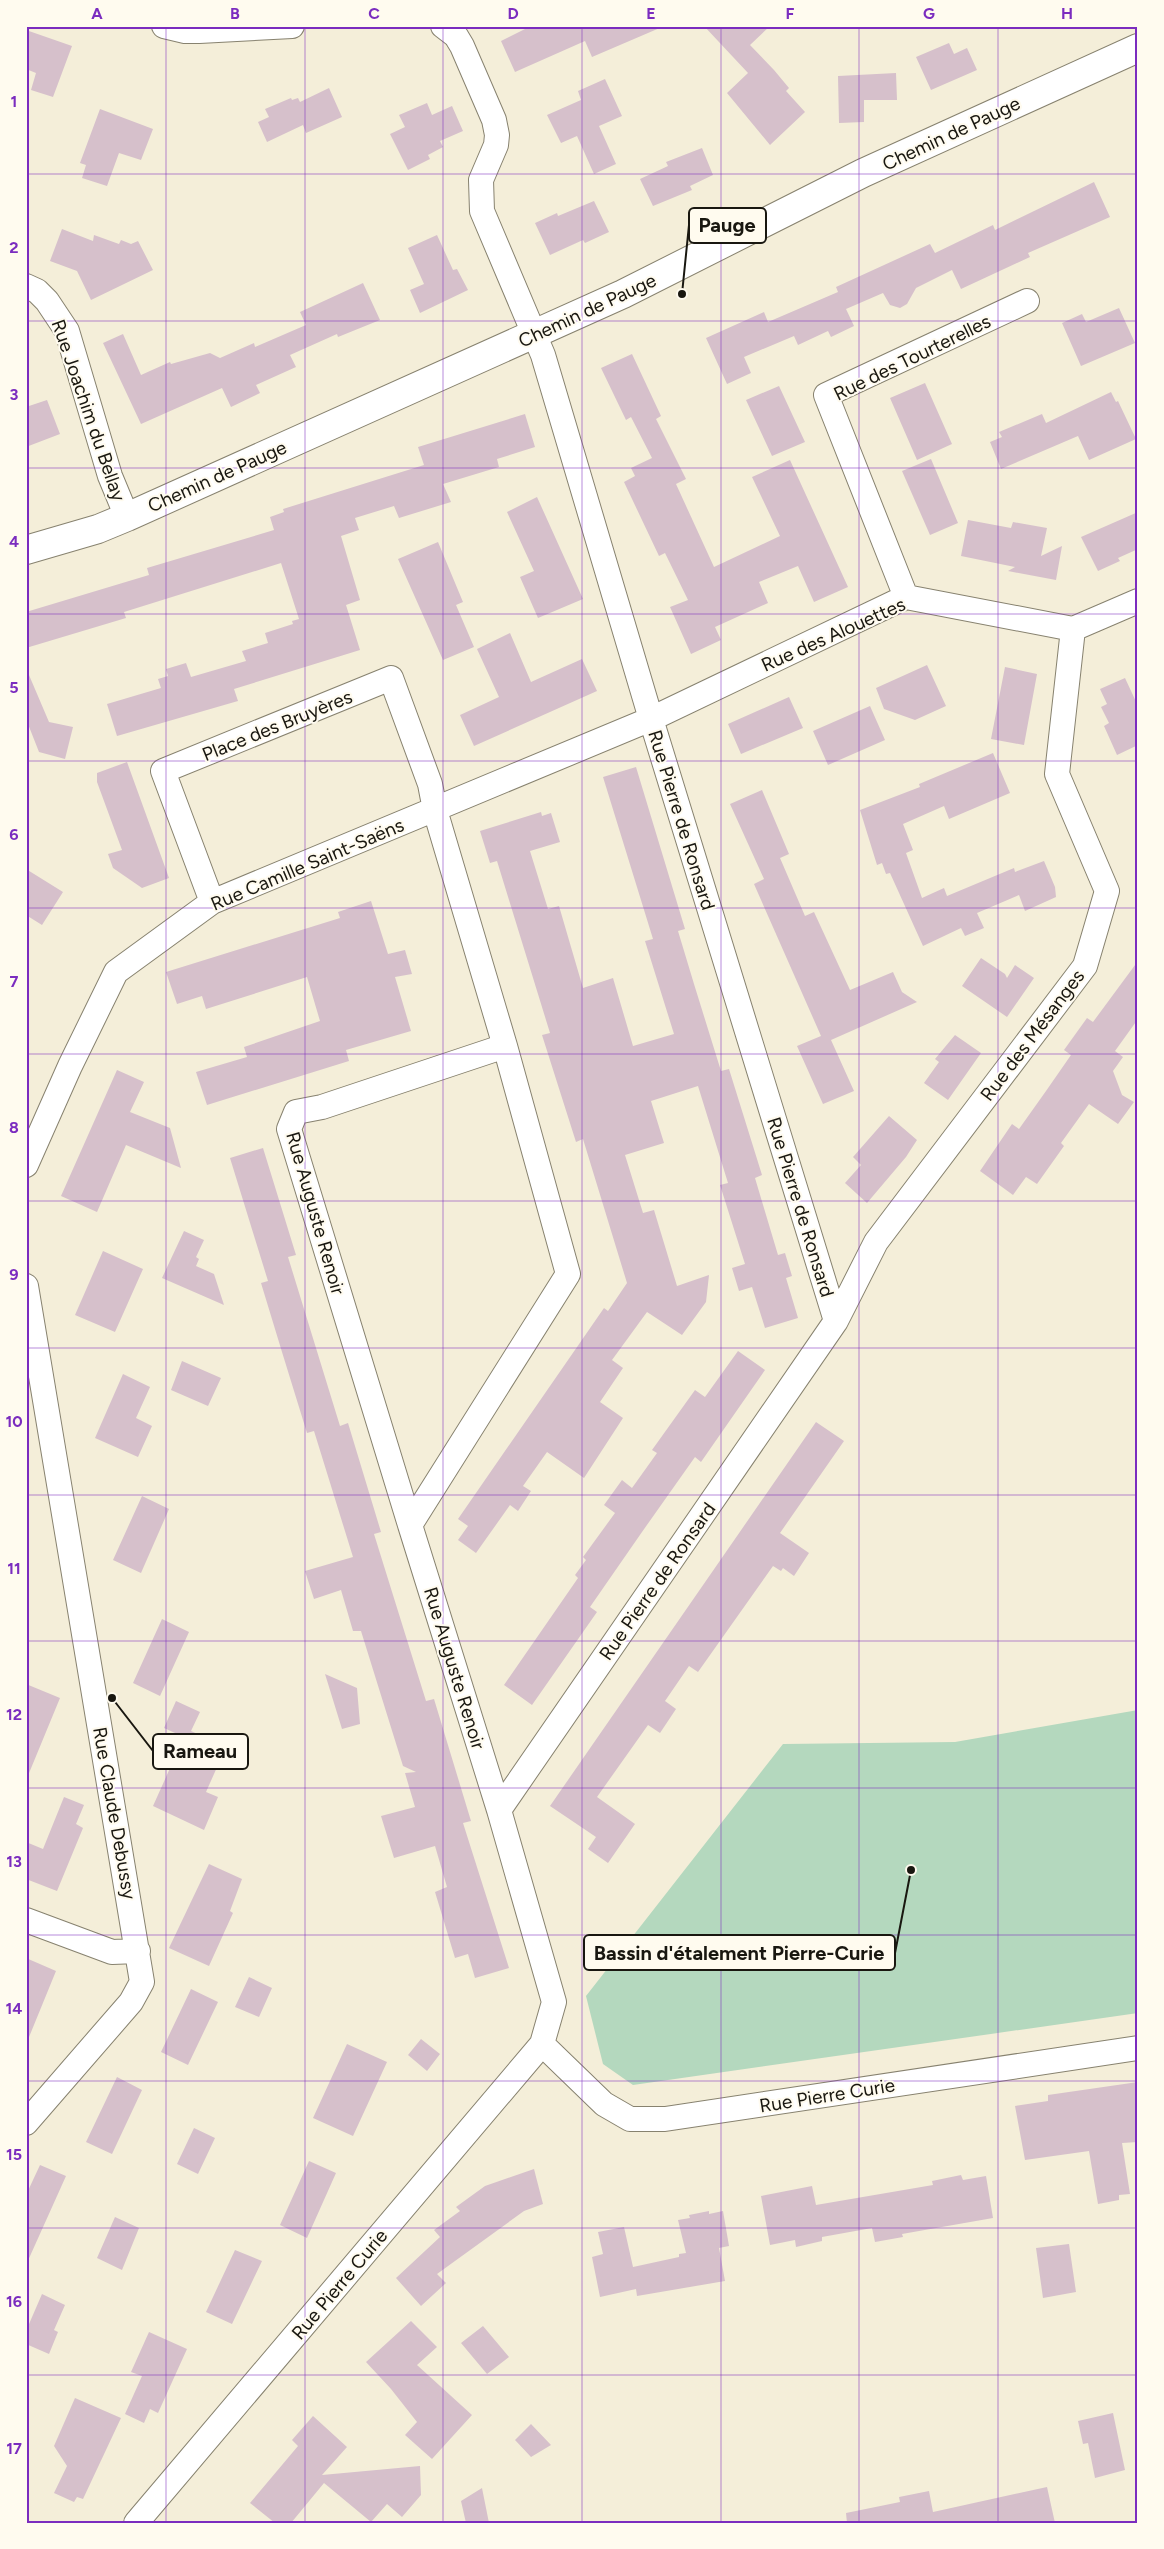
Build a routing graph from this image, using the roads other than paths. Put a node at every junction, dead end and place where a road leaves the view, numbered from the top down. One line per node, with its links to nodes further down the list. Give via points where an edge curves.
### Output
1 (164, 26): 2 (street, via 200,31)
2 (292, 26)
3 (443, 26): 7 (street, Rue Pierre de Ronsard, via 456,36 462,46 497,128 496,145 481,180 482,211)
4 (1138, 48): 7 (street, Chemin de Pauge, via 863,173 693,260)
5 (26, 286): 8 (street, Rue Joachim du Bellay, via 47,301 67,331 110,476)
6 (1027, 301): 10 (street, Rue des Tourterelles, via 826,396)
7 (535, 334): 8 (street, Chemin de Pauge); 13 (street, Rue Pierre de Ronsard)
8 (127, 517): 9 (street, Chemin de Pauge)
9 (26, 550)
10 (906, 597): 12 (street, Rue des Alouettes); 13 (street, Rue des Alouettes)
11 (1138, 601): 12 (street)
12 (1073, 629): 19 (street, Rue des Mésanges, via 1057,774 1107,891 1085,966 876,1242)
13 (651, 719): 14 (street, Rue Camille Saint-Saëns); 19 (street, Rue Pierre de Ronsard)
14 (434, 810): 15 (street, Rue Camille Saint-Saëns); 15 (street, Place des Bruyères, via 430,784 391,678 163,771); 16 (street)
15 (212, 902): 17 (street, Rue Camille Saint-Saëns, via 116,972)
16 (505, 1046): 21 (street, via 568,1274); 21 (street, Rue Auguste Renoir, via 322,1107 296,1112 289,1129)
17 (26, 1165)
18 (26, 1286): 20 (street, Rue Claude Debussy)
19 (836, 1321): 22 (street, Rue Pierre de Ronsard)
20 (30, 1326): 24 (street, Rue Claude Debussy)
21 (410, 1525): 22 (street, Rue Auguste Renoir)
22 (499, 1810): 25 (street, Rue Pierre Curie, via 554,2002)
23 (26, 1920): 24 (street, via 112,1952)
24 (138, 1951): 27 (street, Rue Claude Debussy, via 142,1982 131,2002)
25 (542, 2044): 26 (street, Rue Pierre Curie, via 604,2104 630,2119 665,2119); 28 (street, Rue Pierre Curie)
26 (1138, 2048)
27 (26, 2123)
28 (136, 2523)

